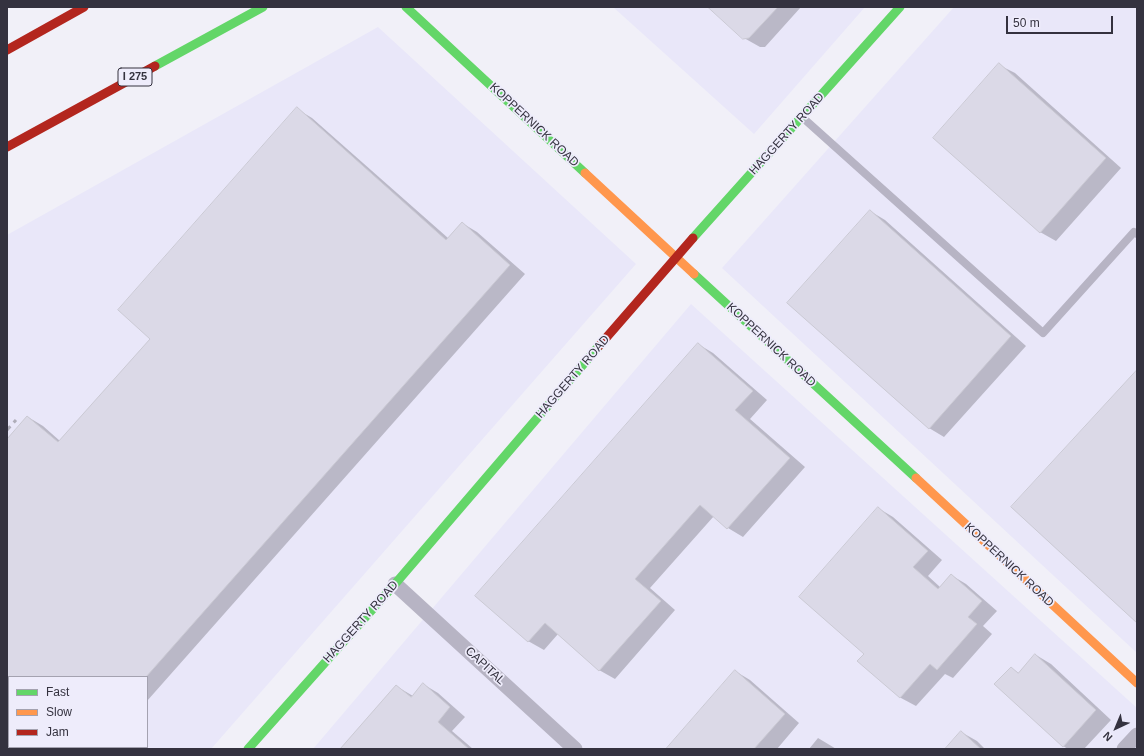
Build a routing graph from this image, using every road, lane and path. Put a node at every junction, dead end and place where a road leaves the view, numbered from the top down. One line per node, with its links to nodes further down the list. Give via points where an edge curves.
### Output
1 (84, 7): 5 (main road)
2 (263, 7): 7 (main road, I 275)
3 (406, 7): 9 (main road, KOPPERNICK ROAD)
4 (900, 7): 6 (main road, HAGGERTY ROAD)
5 (7, 50)
6 (802, 117): 8 (lane, via 1043,332 1134,232); 9 (main road, HAGGERTY ROAD)
7 (7, 147)
8 (1137, 234)
9 (676, 257): 10 (main road, HAGGERTY ROAD); 12 (main road, KOPPERNICK ROAD)
10 (395, 584): 15 (main road, HAGGERTY ROAD); 16 (street, CAPITAL)
11 (1137, 668): 12 (lane)
12 (1130, 676): 13 (main road, KOPPERNICK ROAD)
13 (1137, 683)
14 (1137, 735): 17 (street)
15 (248, 749)
16 (575, 749)
17 (1124, 749)

